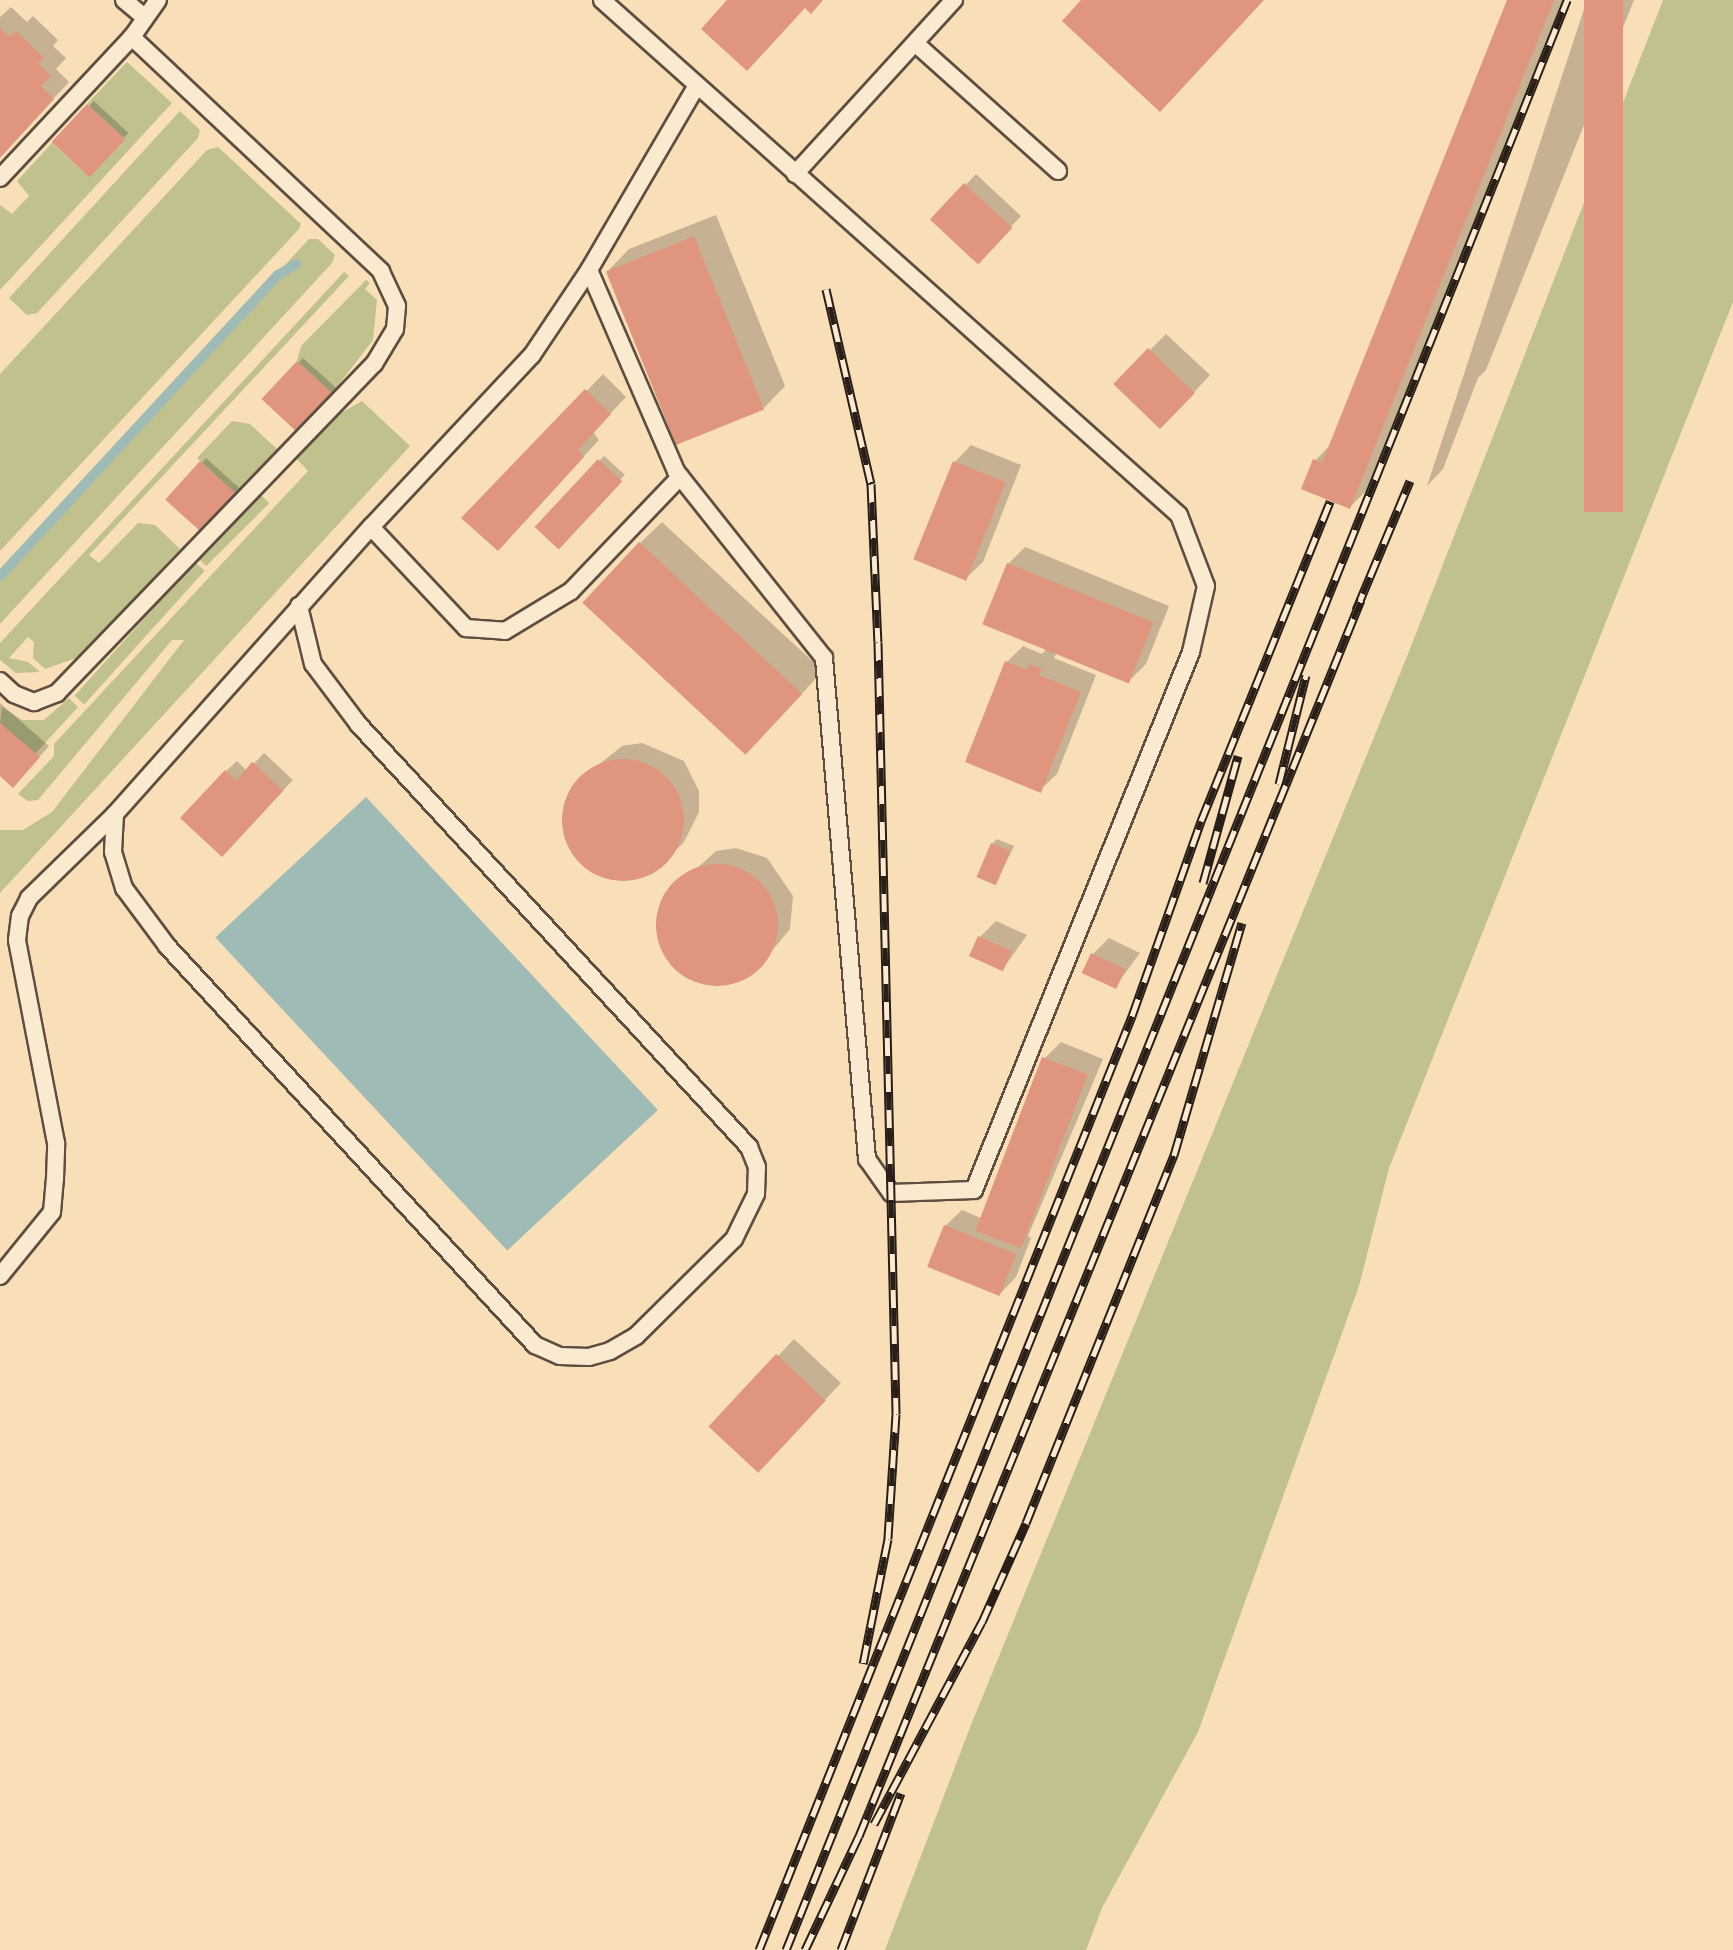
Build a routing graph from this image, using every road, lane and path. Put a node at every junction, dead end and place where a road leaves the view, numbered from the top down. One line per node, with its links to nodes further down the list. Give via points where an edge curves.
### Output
1 (124, 0): 5 (lane)
2 (158, 0): 5 (lane)
3 (602, 0): 8 (lane)
4 (954, 0): 7 (lane)
5 (143, 16): 6 (lane)
6 (132, 37): 11 (lane); 16 (lane, via 381,271 395,297 395,329 374,364 57,693 34,702)
7 (915, 43): 9 (lane); 10 (lane)
8 (696, 87): 10 (lane); 12 (lane)
9 (1058, 171)
10 (795, 174): 13 (lane, via 1179,515 1206,586 1191,652 974,1190 891,1193 867,1159 824,658)
11 (0, 178)
12 (589, 270): 13 (lane); 14 (lane, via 532,355)
13 (680, 477): 14 (lane, via 571,591 505,631 466,628)
14 (371, 527): 15 (lane)
15 (299, 606): 17 (lane); 17 (lane, via 313,664 359,725 749,1147 757,1167 756,1194 734,1239 636,1336 610,1351 560,1356 535,1345 167,946 124,888 113,852)
16 (0, 681)
17 (115, 814): 18 (lane, via 45,882 20,916 17,940 56,1143 55,1179 52,1212)
18 (0, 1276)

